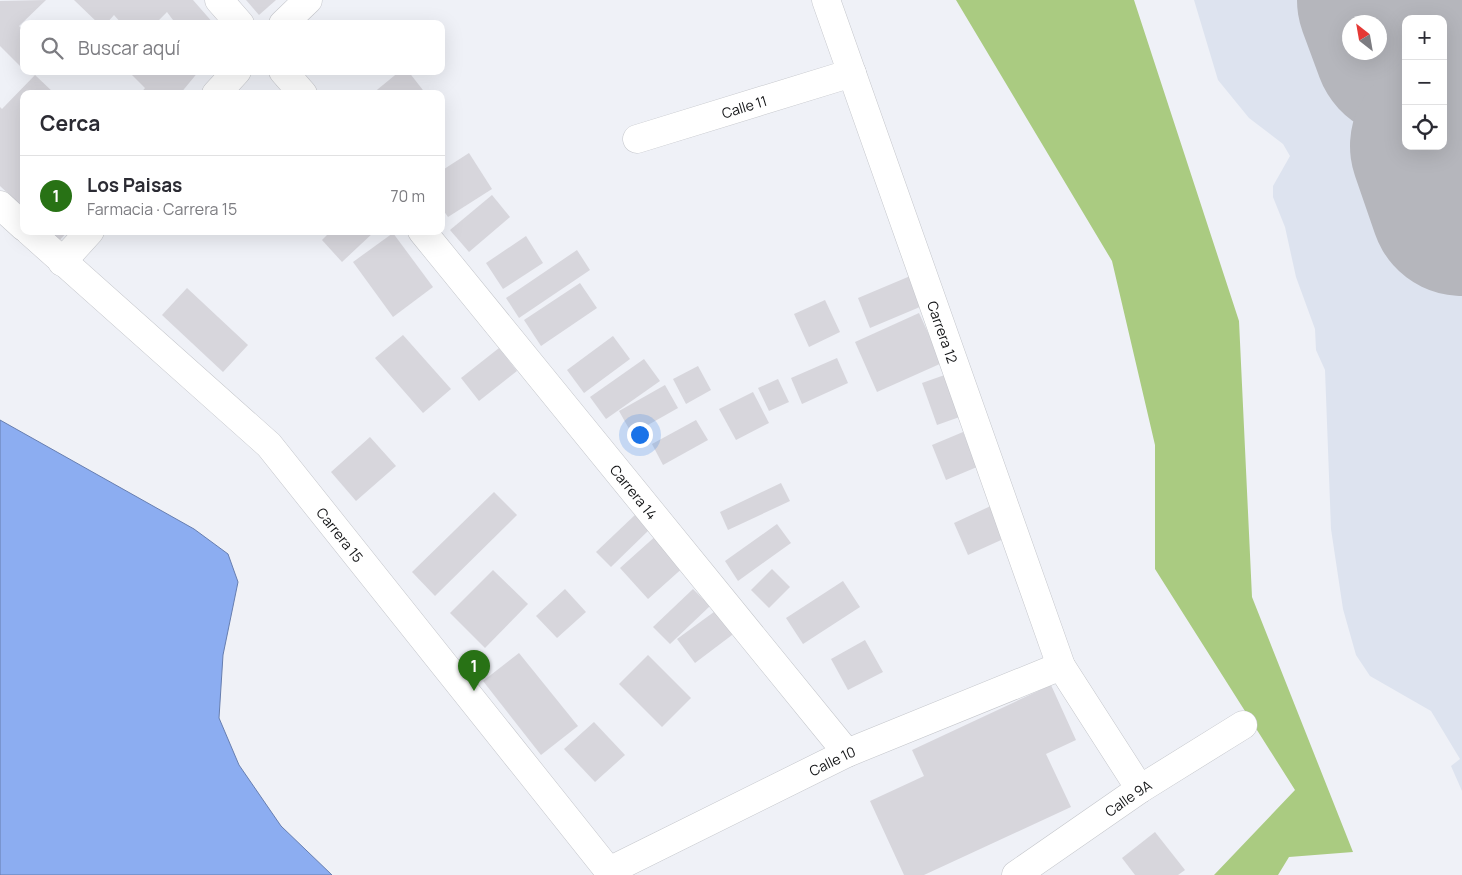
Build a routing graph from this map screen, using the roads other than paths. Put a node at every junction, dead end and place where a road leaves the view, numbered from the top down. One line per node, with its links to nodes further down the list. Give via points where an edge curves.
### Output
1 (219, 0): 4 (street)
2 (308, 0): 5 (street)
3 (826, 0): 6 (street, Carrera 12)
4 (236, 20)
5 (287, 20)
6 (852, 73): 11 (street, Calle 11); 18 (street, Carrera 12)
7 (233, 75): 9 (street)
8 (286, 75): 10 (street)
9 (220, 90)
10 (300, 90)
11 (637, 139)
12 (0, 205): 13 (street)
13 (20, 223)
14 (33, 235): 17 (street, Carrera 15)
15 (86, 235): 17 (street)
16 (425, 235): 20 (street, Carrera 14)
17 (62, 262): 22 (street, Carrera 15, via 269,445)
18 (1061, 666): 20 (street, Calle 10); 21 (street, Carrera 12)
19 (1243, 725): 21 (street, Calle 9A)
20 (847, 753): 22 (street, Calle 10)
21 (1140, 789): 23 (street, Calle 9A)
22 (611, 873)
23 (1016, 875)

